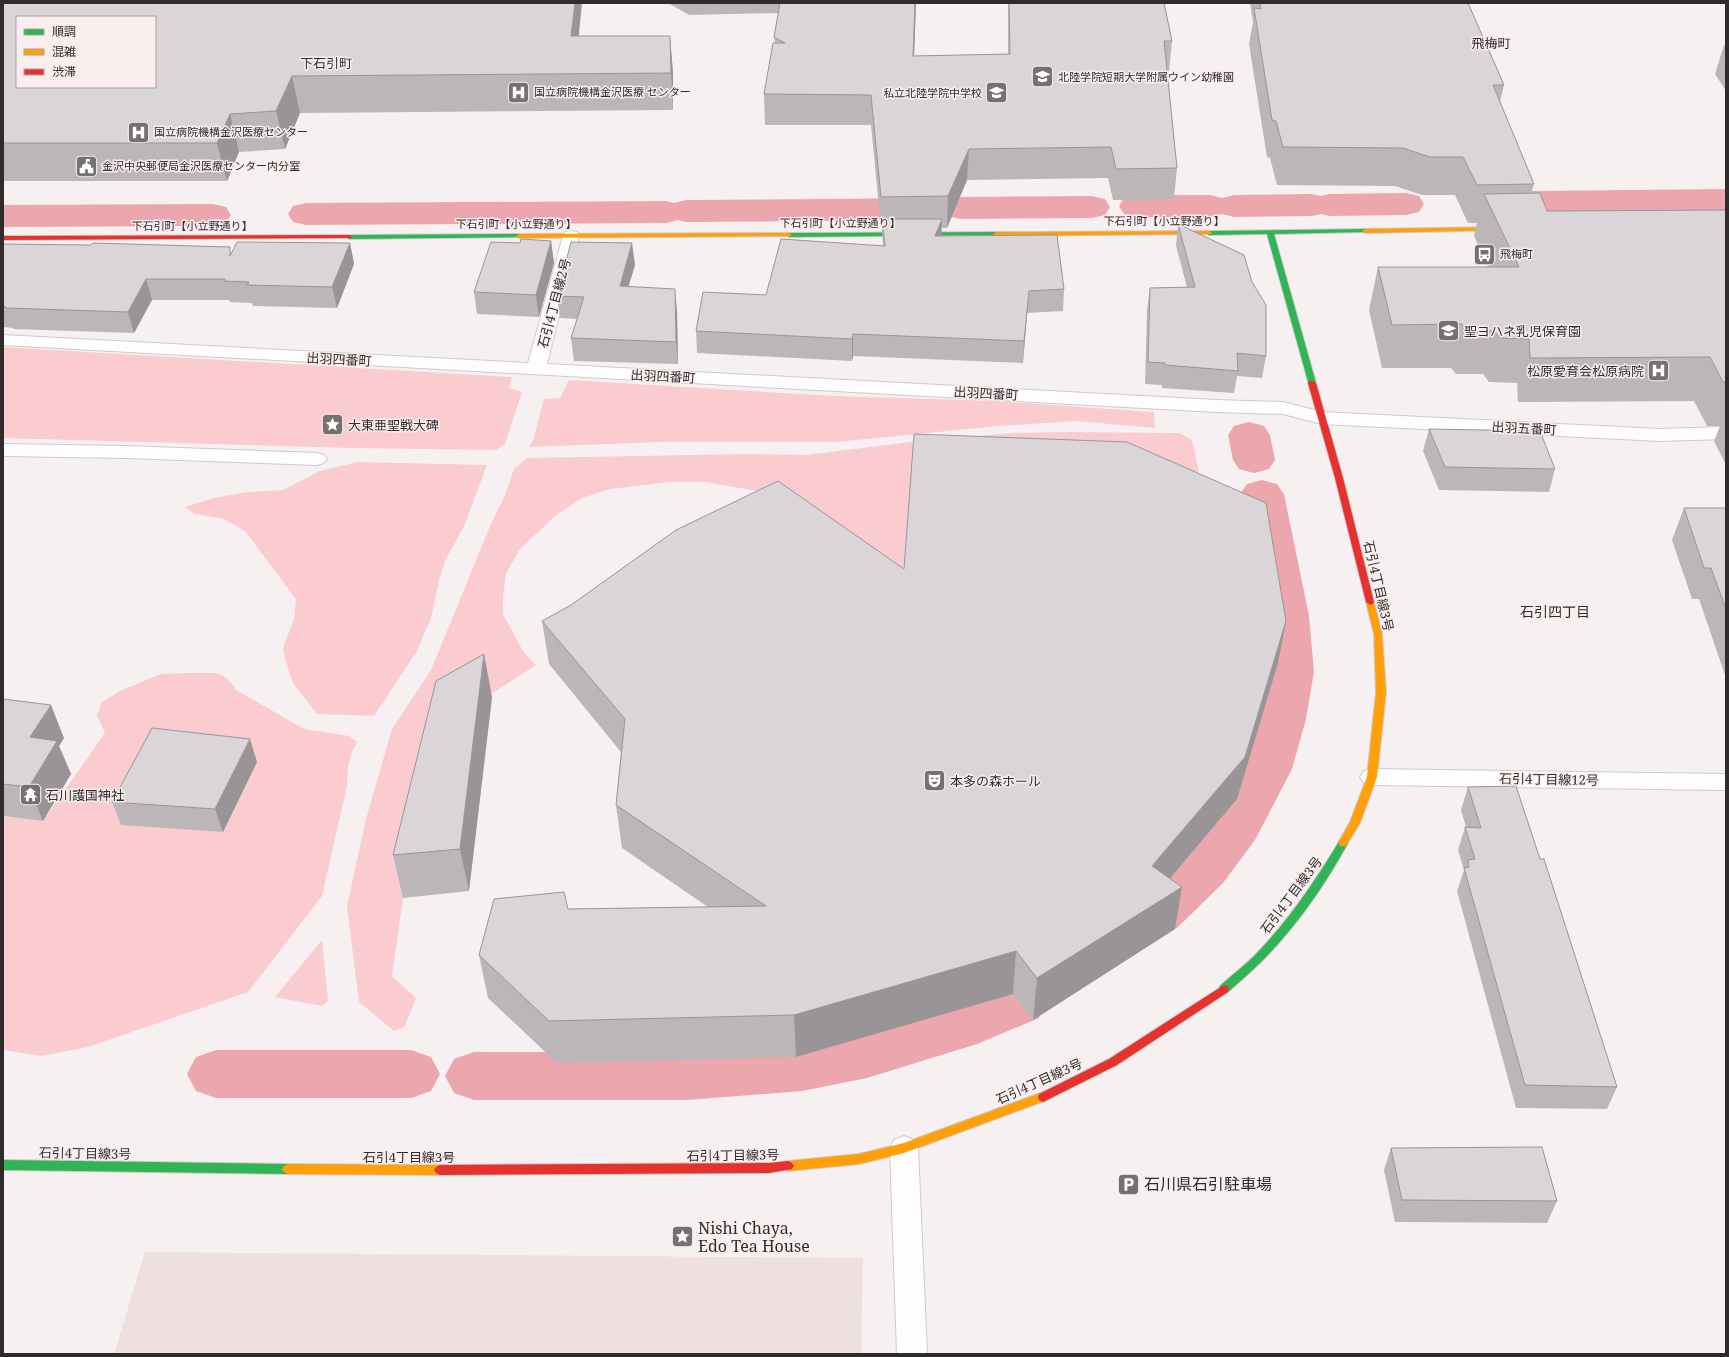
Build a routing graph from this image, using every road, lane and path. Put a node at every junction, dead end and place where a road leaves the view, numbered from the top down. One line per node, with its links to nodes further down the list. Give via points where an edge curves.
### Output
1 (1519, 229): 2 (street, 下石引町【小立野通り】)
2 (1270, 232): 3 (street, 下石引町【小立野通り】); 7 (street, 石引4丁目線3号)
3 (571, 236): 4 (street, 下石引町【小立野通り】); 6 (street, 石引4丁目線2号)
4 (3, 238)
5 (3, 340): 6 (street, 出羽四番町)
6 (536, 369): 7 (street, 出羽四番町, via 1283,408)
7 (1322, 418): 8 (street, 出羽五番町, via 1660,435); 11 (street, 石引4丁目線3号, via 1378,634 1381,692)
8 (1726, 433)
9 (3, 450): 10 (street)
10 (317, 459)
11 (1372, 776): 12 (street, 石引4丁目線12号); 13 (street, 石引4丁目線3号, via 1355,823 1324,876 1262,954 1224,989 1159,1033 1100,1068 1033,1102)
12 (1726, 782)
13 (904, 1148): 14 (street, 石引4丁目線3号, via 859,1160 769,1168 370,1170); 15 (street)
14 (3, 1166)
15 (912, 1354)

